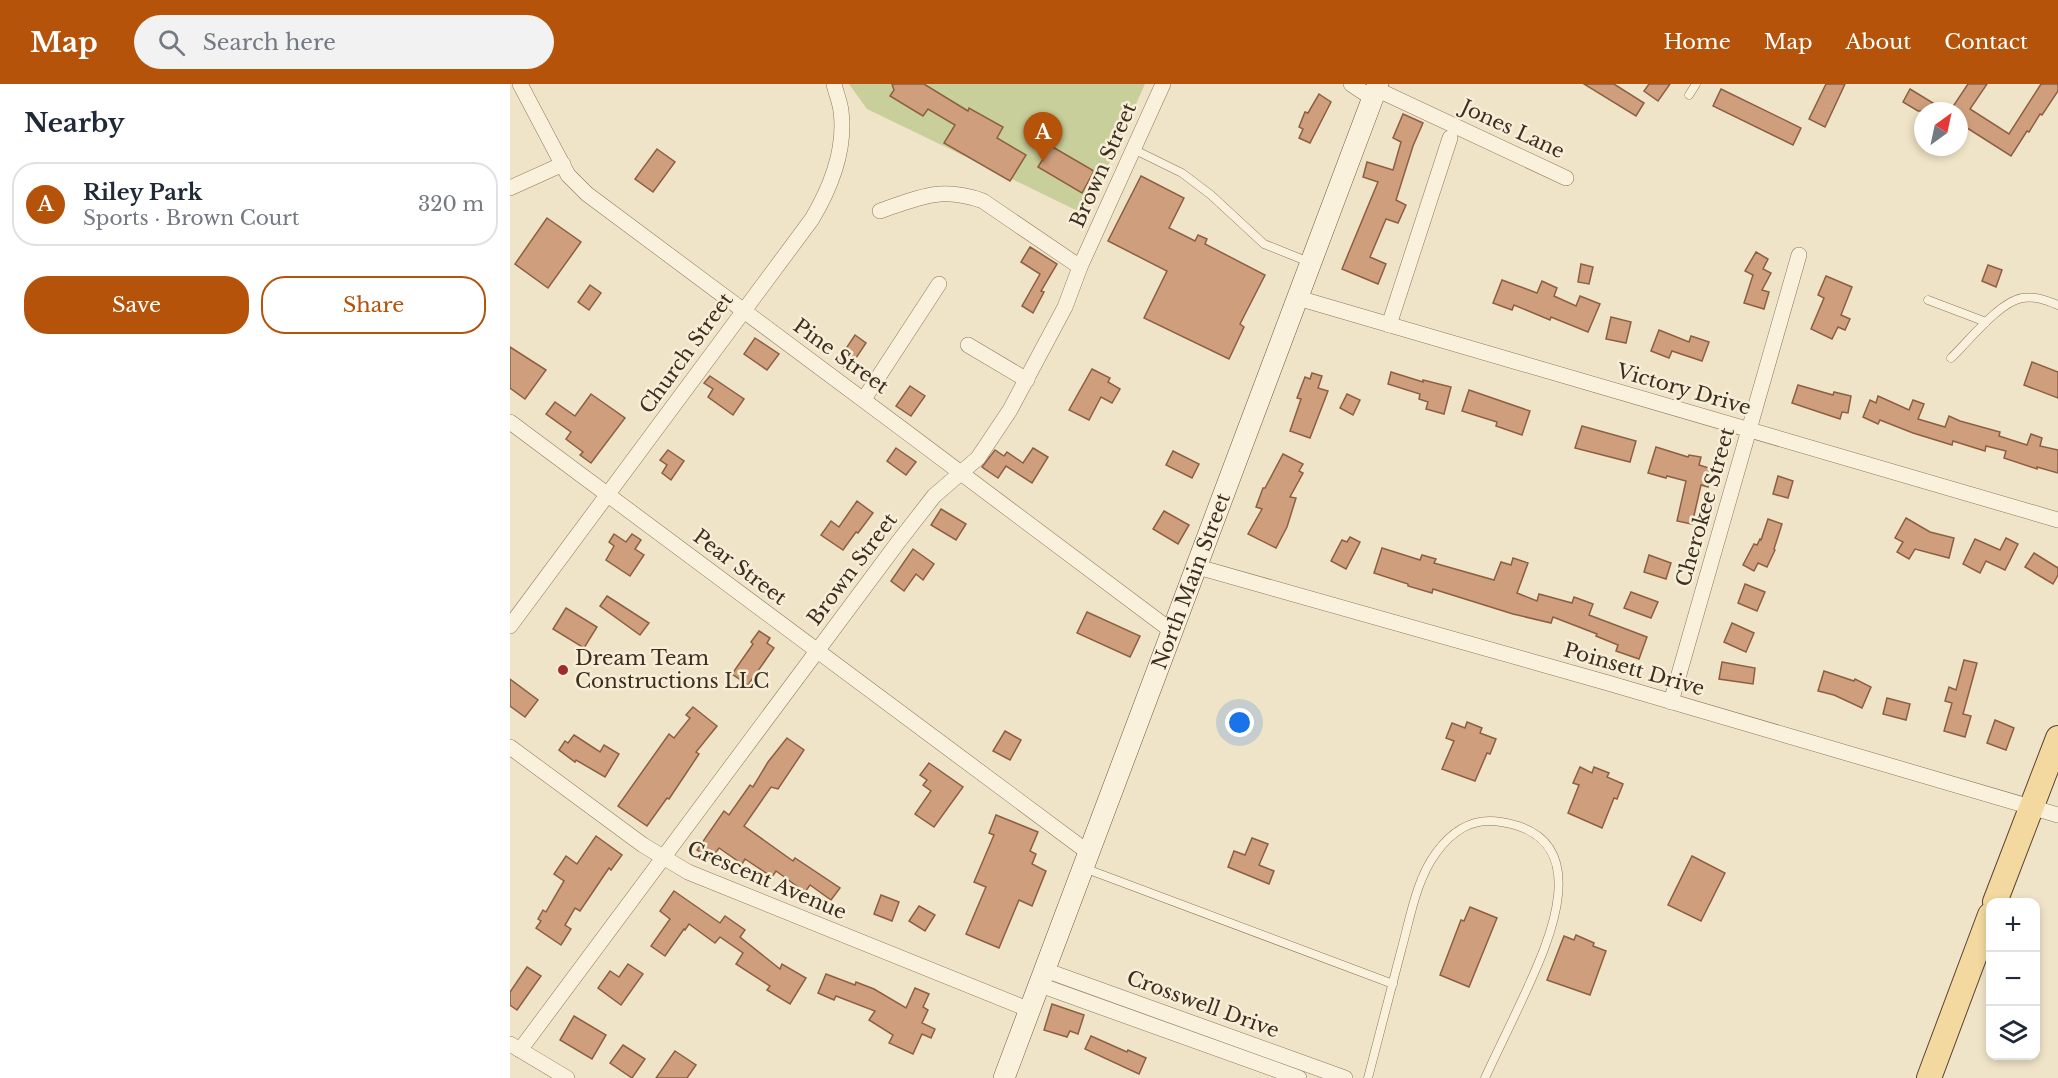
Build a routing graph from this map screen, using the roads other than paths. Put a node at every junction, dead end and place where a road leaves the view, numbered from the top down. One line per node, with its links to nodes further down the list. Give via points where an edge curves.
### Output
1 (520, 84): 10 (street, Pine Street)
2 (834, 84): 21 (street, Church Street, via 841,111 842,139 834,173 812,219)
3 (1163, 84): 9 (street, Brown Street)
4 (1351, 84): 6 (street, Jones Lane)
5 (1696, 84): 7 (lane)
6 (1376, 90): 11 (street, Jones Lane); 15 (main road, North Main Street)
7 (1689, 95)
8 (1450, 138): 23 (street)
9 (1133, 148): 15 (lane, via 1182,173 1264,244); 16 (street, Brown Street)
10 (563, 164): 12 (street); 21 (street, Pine Street, via 587,194)
11 (1566, 178)
12 (510, 188)
13 (880, 211): 16 (street, via 941,193 970,196)
14 (1799, 255): 29 (street, Cherokee Street)
15 (1311, 263): 18 (main road, North Main Street)
16 (1080, 267): 26 (street, Brown Street, via 1065,307)
17 (939, 284): 27 (street)
18 (1298, 298): 23 (street, Victory Drive); 33 (main road, North Main Street)
19 (1928, 300): 22 (lane)
20 (2058, 305): 22 (lane, via 2041,298 2020,298)
21 (742, 311): 27 (street, Pine Street); 31 (street, Church Street)
22 (1986, 322): 25 (lane)
23 (1389, 325): 29 (street, Victory Drive)
24 (968, 345): 26 (street)
25 (1951, 358)
26 (1028, 380): 30 (street, Brown Street, via 978,458)
27 (864, 399): 30 (street, Pine Street)
28 (510, 422): 31 (street, Pear Street)
29 (1749, 430): 32 (street, Victory Drive); 37 (street, Cherokee Street)
30 (962, 472): 35 (street, Pine Street); 36 (street, Brown Street, via 934,496)
31 (608, 494): 34 (street, Church Street); 36 (street, Pear Street)
32 (2058, 520)
33 (1198, 567): 35 (main road, North Main Street); 37 (street, Poinsett Drive)
34 (510, 626)
35 (1173, 632): 43 (main road, North Main Street)
36 (818, 651): 42 (street, Brown Street); 43 (street, Pear Street)
37 (1671, 702): 40 (street, Poinsett Drive)
38 (2058, 738): 40 (main road)
39 (510, 747): 42 (street, Crescent Avenue)
40 (2031, 807): 41 (street, Poinsett Drive); 44 (main road)
41 (2058, 814)
42 (663, 858): 48 (street, Crescent Avenue, via 688,872); 49 (street, Brown Street)
43 (1086, 860): 46 (main road, North Main Street); 47 (lane)
44 (1997, 898)
45 (1986, 926): 56 (main road)
46 (1042, 977): 48 (main road, North Main Street); 52 (street, Crosswell Drive); 53 (street, Crosswell Drive)
47 (1393, 984): 54 (lane); 55 (lane, via 1420,885 1445,842 1459,828 1484,821 1523,827 1540,837 1557,869 1555,920 1544,954)
48 (1030, 1010): 51 (main road, North Main Street)
49 (515, 1047): 50 (street)
50 (567, 1078)
51 (1004, 1078)
52 (1299, 1078)
53 (1346, 1078)
54 (1368, 1078)
55 (1485, 1078)
56 (1929, 1078)

